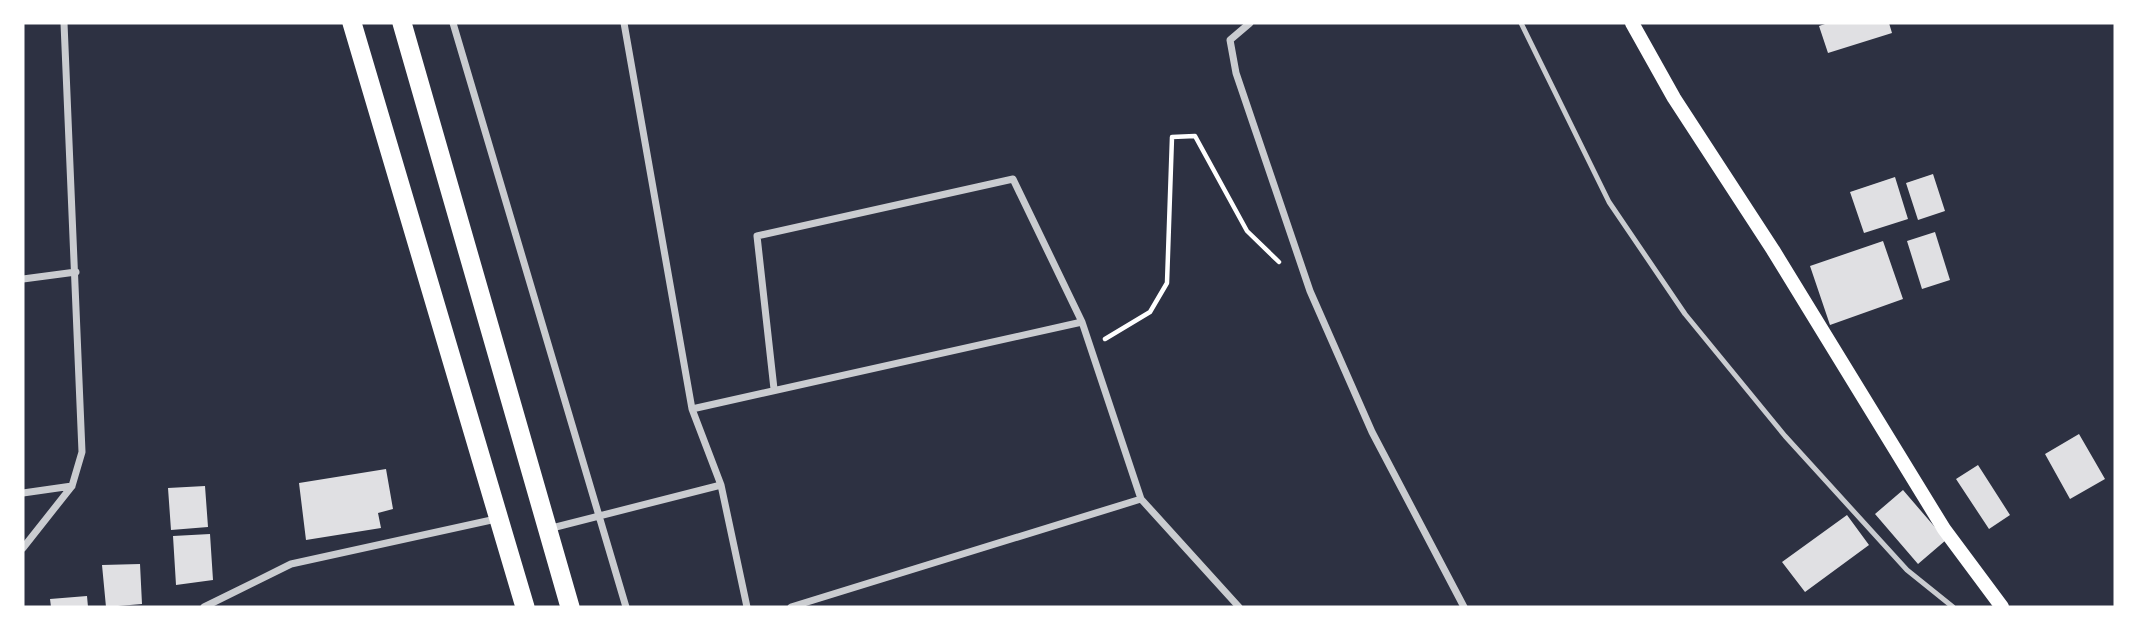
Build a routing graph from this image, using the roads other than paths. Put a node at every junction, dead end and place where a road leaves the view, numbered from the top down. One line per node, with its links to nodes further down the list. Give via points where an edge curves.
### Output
1 (64, 23): 9 (street)
2 (352, 23): 19 (highway)
3 (402, 23): 20 (highway)
4 (453, 23): 18 (street)
5 (624, 23): 13 (street)
6 (1250, 23): 29 (street, via 1230,40 1236,73 1310,291 1372,432)
7 (1521, 23): 30 (lane, via 1609,202 1685,314 1785,436 1897,560)
8 (1632, 23): 31 (main road, via 1674,98 1944,530)
9 (76, 272): 10 (street); 15 (street, via 82,452)
10 (23, 279)
11 (1082, 321): 12 (street); 12 (street, via 1013,179 757,236); 17 (street)
12 (774, 389): 13 (street)
13 (692, 409): 14 (street)
14 (721, 485): 18 (street); 26 (street)
15 (72, 486): 16 (street); 21 (street)
16 (23, 493)
17 (1141, 499): 27 (street); 28 (street)
18 (600, 516): 20 (street); 25 (street)
19 (499, 519): 22 (street, via 291,564); 23 (highway)
20 (547, 529): 24 (highway)
21 (23, 548)
22 (204, 607)
23 (525, 607)
24 (570, 607)
25 (626, 607)
26 (747, 607)
27 (791, 607)
28 (1239, 607)
29 (1464, 607)
30 (1953, 607)
31 (2002, 607)

